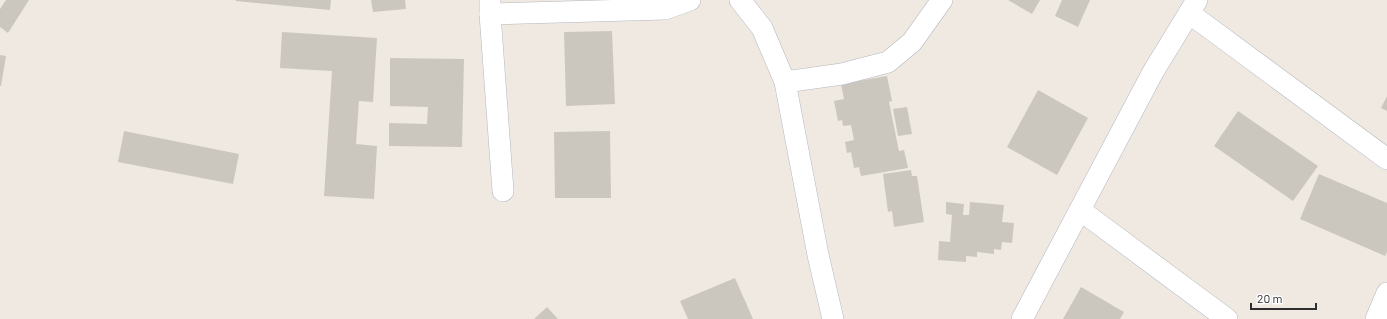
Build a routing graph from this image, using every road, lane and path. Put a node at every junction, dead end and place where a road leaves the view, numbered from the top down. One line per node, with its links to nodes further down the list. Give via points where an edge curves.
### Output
1 (690, 0): 4 (street, via 665,9)
2 (740, 0): 6 (street, via 762,28)
3 (942, 0): 6 (street, via 912,42 888,62 842,74)
4 (490, 7): 8 (street)
5 (1193, 7): 7 (street); 9 (street, via 1152,72)
6 (785, 82): 11 (street)
7 (1387, 159)
8 (504, 191)
9 (1080, 210): 12 (street); 13 (street)
10 (1387, 293): 14 (street)
11 (833, 319)
12 (1022, 319)
13 (1227, 319)
14 (1376, 319)

